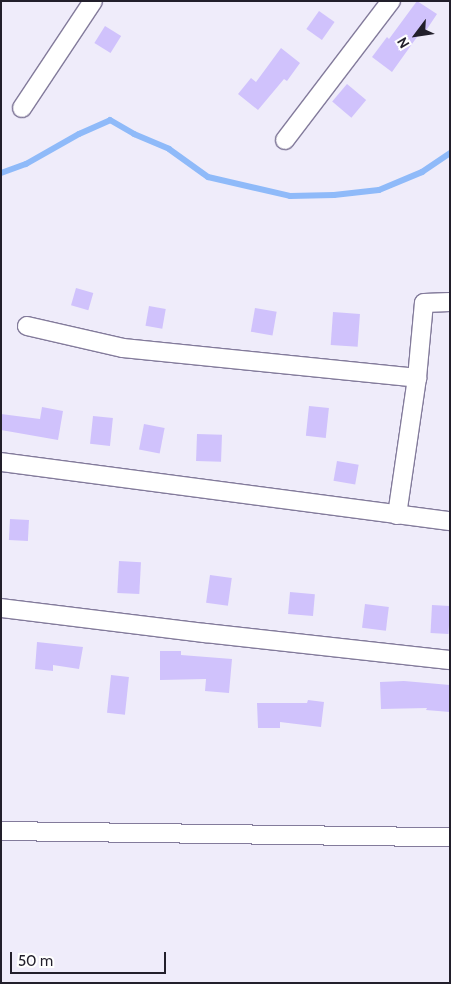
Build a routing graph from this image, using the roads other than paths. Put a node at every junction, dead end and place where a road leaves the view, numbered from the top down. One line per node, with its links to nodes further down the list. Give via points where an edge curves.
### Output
1 (93, 1): 3 (street)
2 (391, 1): 4 (street)
3 (22, 108)
4 (285, 140)
5 (450, 302): 7 (street, via 424,303)
6 (27, 326): 7 (street, via 123,348)
7 (417, 378): 9 (street)
8 (1, 462): 9 (street)
9 (397, 515): 10 (street)
10 (450, 521)
11 (1, 608): 12 (street)
12 (450, 660)
13 (1, 831): 14 (street)
14 (450, 837)

